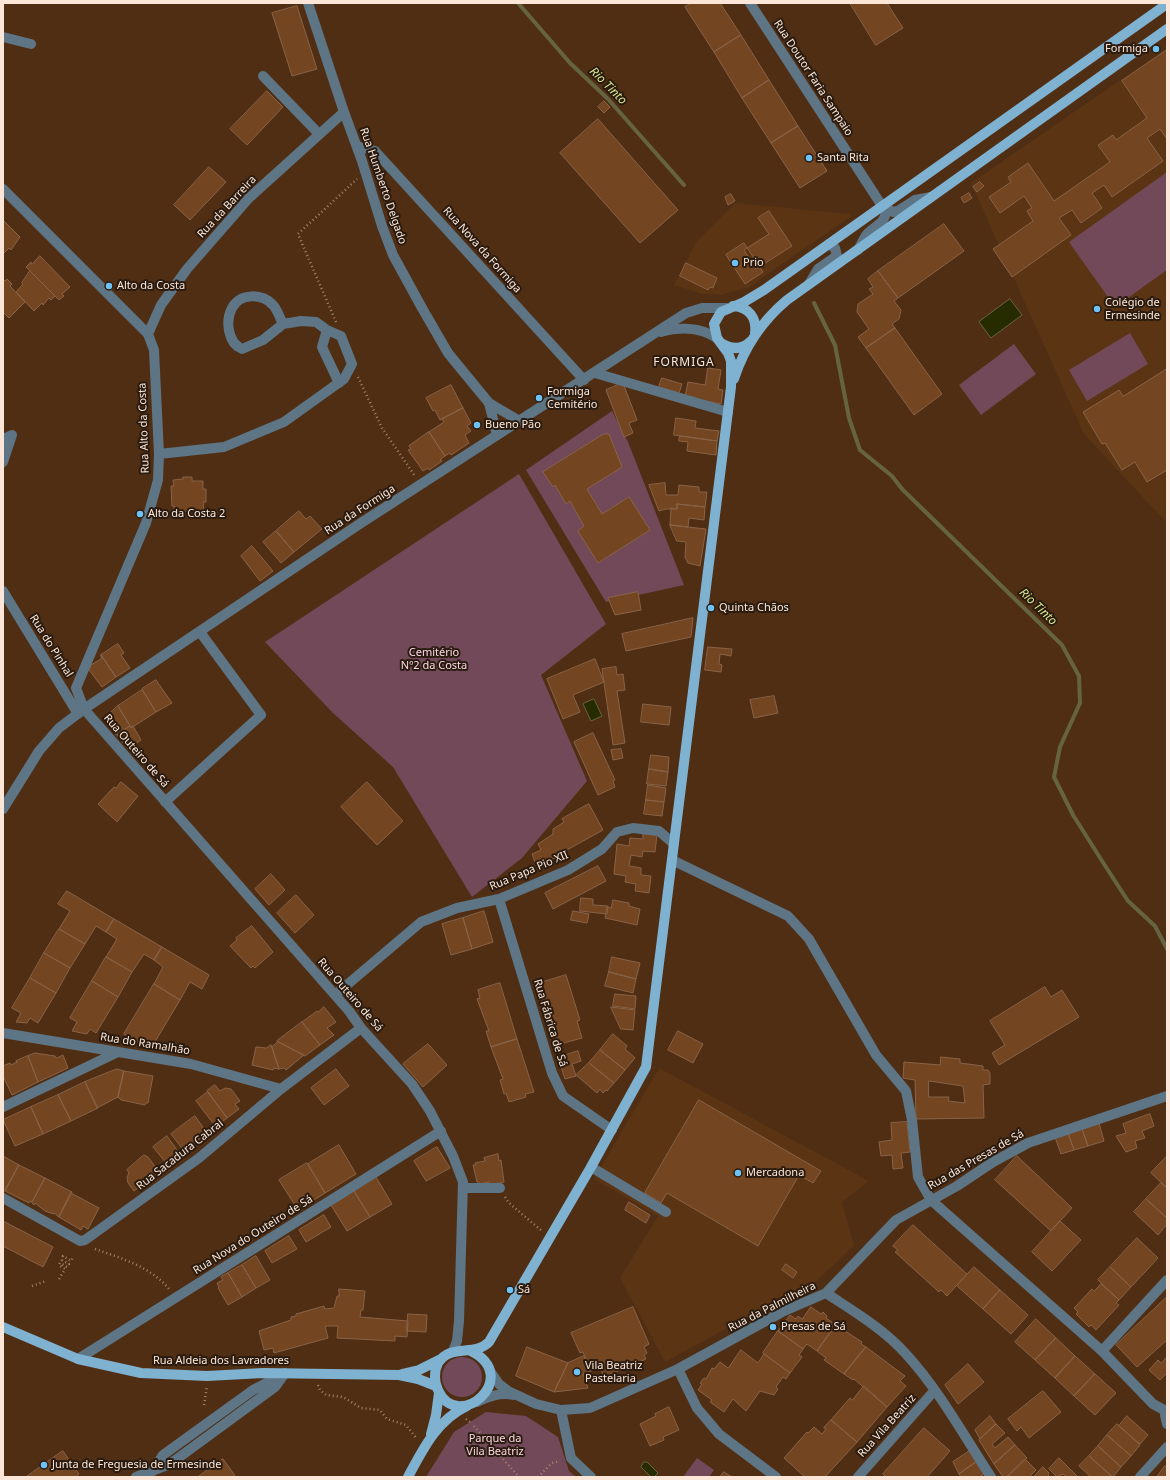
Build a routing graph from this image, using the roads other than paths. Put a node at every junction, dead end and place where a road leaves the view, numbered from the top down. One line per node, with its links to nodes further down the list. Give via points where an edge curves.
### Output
1 (308, 3): 8 (street, Rua Humberto Delgado)
2 (750, 3): 13 (street, Rua Doutor Faria Sampaio)
3 (1167, 4): 13 (main road)
4 (1167, 29): 12 (main road)
5 (3, 37): 6 (street)
6 (31, 44)
7 (263, 76): 9 (street)
8 (344, 112): 9 (street, Rua da Barreira); 10 (street, Rua Humberto Delgado)
9 (319, 134): 20 (street, Rua da Barreira, via 250,198 187,269 161,305)
10 (357, 146): 25 (street, Rua Nova da Formiga, via 375,151); 28 (street, Rua Humberto Delgado, via 382,226 418,302 448,353)
11 (3, 189): 20 (street, Rua Alto da Costa)
12 (931, 197): 13 (street, via 915,200 893,212); 15 (main road)
13 (883, 206): 14 (main road); 15 (street, via 886,212 882,224 867,234)
14 (829, 244): 16 (street, via 835,248 837,256 818,269); 17 (main road, via 754,297)
15 (858, 250): 16 (main road)
16 (809, 284): 22 (main road, via 778,308)
17 (730, 307): 21 (street, Rua da Formiga, via 702,308 686,313); 22 (main road, via 740,307 751,314 755,320); 23 (main road, via 721,312 714,324)
18 (283, 324): 18 (street, via 263,340 242,349 233,341 229,332 232,308 241,300 253,296 274,305); 19 (street, via 316,322)
19 (327, 330): 26 (street, via 322,347); 26 (street, via 341,336 352,364)
20 (148, 334): 33 (street, Rua Alto da Costa, via 154,350)
21 (651, 336): 23 (street, Rua da Formiga, via 677,329 691,329 709,333); 24 (street, Rua da Formiga)
22 (754, 336): 23 (main road, via 741,348 734,349); 27 (main road)
23 (719, 341): 27 (main road, via 731,361)
24 (595, 373): 25 (street, Rua da Formiga); 29 (street)
25 (584, 380): 30 (street, Rua da Formiga)
26 (339, 383): 33 (street, via 284,422 224,447)
27 (731, 387): 29 (main road)
28 (489, 403): 30 (street, Rua Humberto Delgado); 31 (street, Rua Humberto Delgado)
29 (728, 412): 40 (main road)
30 (518, 420): 31 (street, Rua da Formiga)
31 (497, 435): 36 (street, Rua da Formiga, via 276,579)
32 (6, 443): 34 (street)
33 (159, 454): 37 (street, Rua Alto da Costa, via 158,480 146,523 76,688)
34 (3, 462)
35 (3, 591): 37 (street, Rua do Pinhal)
36 (200, 632): 37 (street, Rua da Formiga); 38 (street, via 261,714)
37 (81, 712): 38 (street, Rua Outeiro de Sá); 39 (street, Rua da Formiga, via 59,728 39,751)
38 (165, 802): 43 (street, Rua Outeiro de Sá)
39 (3, 809)
40 (674, 844): 41 (main road); 42 (street, Rua Papa Pio XII, via 659,831 633,828 617,832 602,849 568,870)
41 (672, 860): 50 (main road, via 646,1067); 56 (street, via 788,916 809,939 876,1055 906,1091 918,1177)
42 (499, 899): 43 (street, Rua Papa Pio XII, via 457,908 421,922); 50 (street, Rua Fábrica de Sá, via 552,1073 563,1096)
43 (335, 995): 44 (street, Rua Outeiro de Sá)
44 (361, 1028): 47 (street, Rua Sacadura Cabral); 51 (street, Rua Outeiro de Sá, via 412,1084)
45 (3, 1033): 46 (street, Rua do Ramalhão)
46 (118, 1052): 47 (street, Rua do Ramalhão, via 191,1064); 49 (street)
47 (281, 1089): 55 (street, Rua Sacadura Cabral, via 199,1158 85,1240 80,1241)
48 (1167, 1096): 56 (street, Rua das Presas de Sá, via 1028,1143)
49 (3, 1107)
50 (612, 1130): 52 (main road)
51 (441, 1131): 53 (street, Rua Outeiro de Sá, via 453,1156); 65 (street, Rua Nova do Outeiro de Sá)
52 (591, 1167): 57 (street); 61 (main road)
53 (463, 1188): 54 (street); 64 (street, Rua Outeiro de Sá, via 458,1331)
54 (500, 1188)
55 (3, 1198)
56 (931, 1200): 59 (street, Rua das Presas de Sá, via 896,1220); 63 (street)
57 (666, 1212)
58 (1167, 1280): 63 (street)
59 (826, 1293): 67 (street, Rua da Palmilheira, via 782,1312); 71 (street, Rua da Palmilheira, via 879,1329 906,1353)
60 (3, 1327): 65 (main road, Rua Aldeia dos Lavradores)
61 (492, 1337): 62 (main road, via 485,1346); 66 (main road)
62 (471, 1351): 64 (main road, via 462,1350); 66 (main road, via 480,1355)
63 (1102, 1351): 75 (street, via 1153,1404)
64 (449, 1354): 69 (main road, Rua Aldeia dos Lavradores, via 429,1366); 70 (main road, via 438,1363 435,1372)
65 (78, 1359): 68 (main road, Rua Aldeia dos Lavradores, via 141,1373 207,1376)
66 (488, 1366): 72 (street, Rua da Palmilheira, via 499,1384); 73 (main road, via 491,1380 488,1389 483,1397)
67 (678, 1369): 74 (street, Rua da Palmilheira, via 590,1408); 83 (street, via 697,1408 719,1434)
68 (285, 1373): 69 (main road, Rua Aldeia dos Lavradores); 79 (street, via 253,1390 163,1455)
69 (398, 1375): 70 (main road, Rua Aldeia dos Lavradores, via 418,1379)
70 (438, 1390): 73 (main road, via 450,1403 459,1406); 77 (main road, via 436,1415)
71 (934, 1391): 84 (street, Rua Vila Beatriz); 85 (street, Rua da Palmilheira)
72 (519, 1397): 73 (street, Rua da Palmilheira, via 499,1395); 74 (street, Rua da Palmilheira)
73 (472, 1404): 77 (main road, via 456,1411)
74 (561, 1410): 82 (street, via 570,1458)
75 (1167, 1411): 76 (street)
76 (1167, 1424)
77 (422, 1442): 81 (main road)
78 (1167, 1447): 86 (street)
79 (152, 1475): 80 (street)
80 (136, 1477)
81 (408, 1477)
82 (591, 1477)
83 (776, 1477)
84 (858, 1477)
85 (991, 1477)
86 (1140, 1477)

